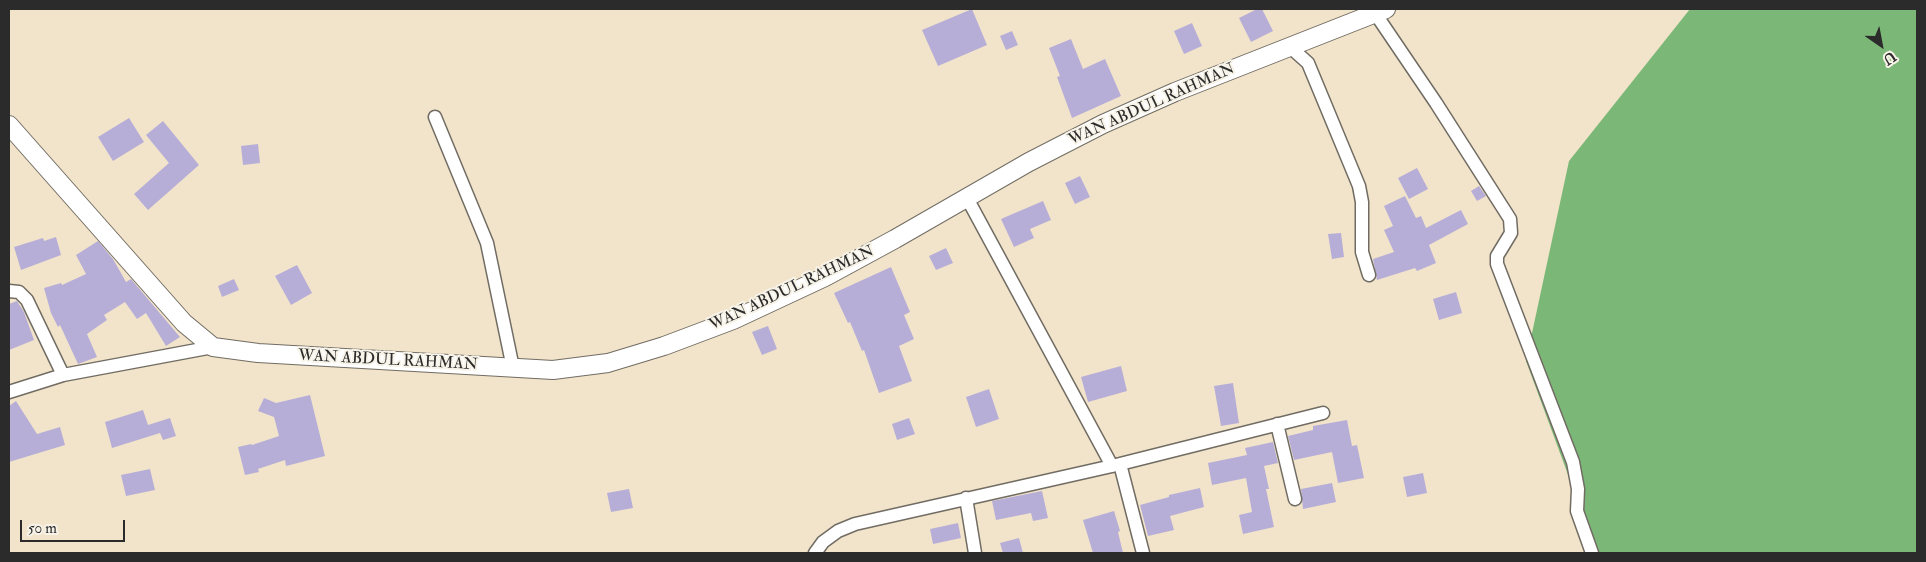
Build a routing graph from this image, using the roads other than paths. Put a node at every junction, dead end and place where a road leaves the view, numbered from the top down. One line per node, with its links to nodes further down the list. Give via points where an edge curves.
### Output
1 (1380, 11): 2 (street, WAN ABDUL RAHMAN); 20 (street, via 1510,219 1511,233 1497,256 1497,264 1573,462 1578,489 1577,512)
2 (1289, 46): 5 (street, WAN ABDUL RAHMAN, via 1103,124); 6 (street, via 1308,63 1359,186 1362,252)
3 (435, 117): 9 (street, via 487,243)
4 (9, 125): 8 (street, via 184,323)
5 (967, 198): 9 (street, WAN ABDUL RAHMAN, via 825,277 664,346 608,363 553,370); 14 (street)
6 (1369, 275)
7 (9, 291): 10 (street, via 19,292 27,300)
8 (213, 347): 9 (street, WAN ABDUL RAHMAN, via 258,353); 10 (street)
9 (513, 368)
10 (63, 376): 11 (street)
11 (9, 392)
12 (1323, 413): 13 (street)
13 (1278, 424): 14 (street); 16 (street)
14 (1116, 465): 15 (street); 19 (street)
15 (966, 498): 17 (street, via 855,524 838,531); 18 (street)
16 (1295, 499)
17 (815, 553)
18 (975, 553)
19 (1143, 553)
20 (1592, 553)

